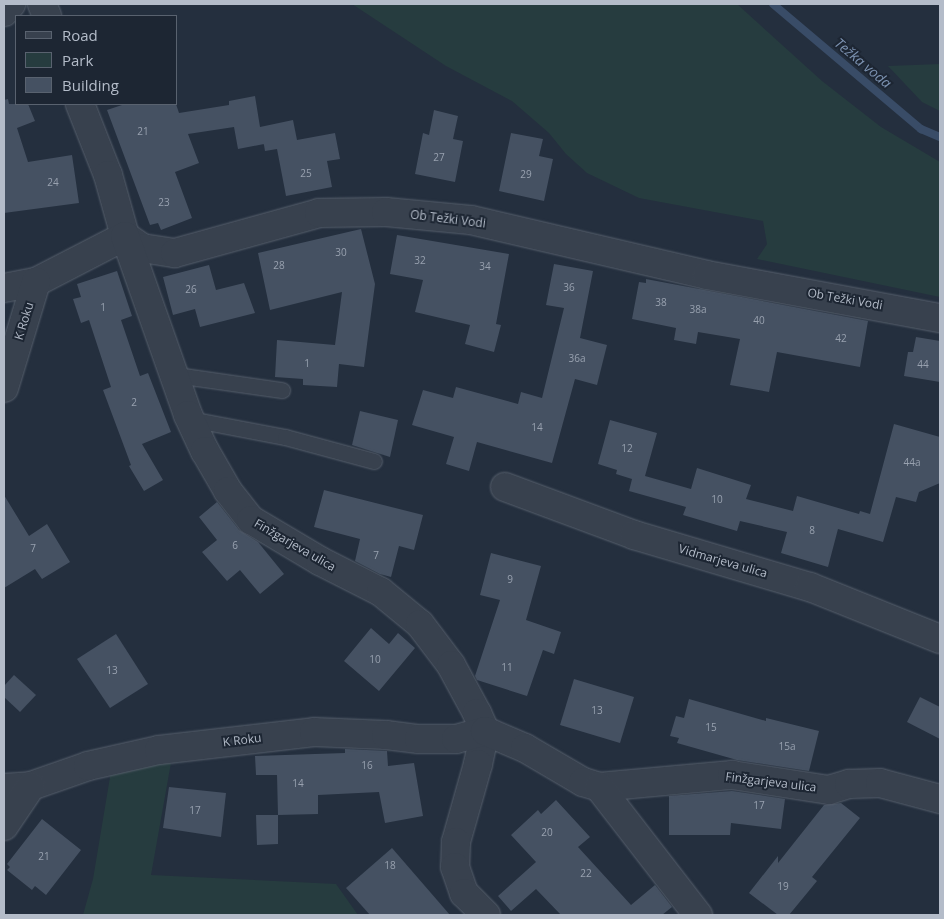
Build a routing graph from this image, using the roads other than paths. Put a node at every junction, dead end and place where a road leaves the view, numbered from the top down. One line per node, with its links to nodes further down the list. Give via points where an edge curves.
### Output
1 (11, 4): 2 (street)
2 (4, 12)
3 (80, 105): 4 (street, via 108,175)
4 (125, 236): 5 (street); 7 (street, Ob Težki Vodi, via 142,248 175,253 319,213 386,212 471,220 708,275); 8 (street, Finžgarjeva ulica)
5 (36, 282): 6 (street); 9 (street, K Roku)
6 (4, 288)
7 (940, 318)
8 (176, 375): 10 (lane); 11 (street, Finžgarjeva ulica)
9 (4, 388)
10 (282, 390)
11 (190, 419): 12 (lane, via 286,437); 15 (street, Finžgarjeva ulica, via 228,491 252,520 320,561 381,592 420,624 451,665)
12 (374, 461)
13 (505, 487): 14 (street, Vidmarjeva ulica, via 634,535 810,586)
14 (940, 639)
15 (485, 731): 16 (street, K Roku, via 456,739 314,732 168,749 88,766); 17 (street, Finžgarjeva ulica, via 525,748 583,782); 21 (street, via 456,842 455,867 464,893)
16 (31, 786): 18 (street, K Roku); 20 (street)
17 (599, 787): 19 (street, Finžgarjeva ulica, via 732,775 829,790 849,784 880,783); 22 (street)
18 (4, 788)
19 (940, 799)
20 (4, 826)
21 (486, 915)
22 (698, 915)

